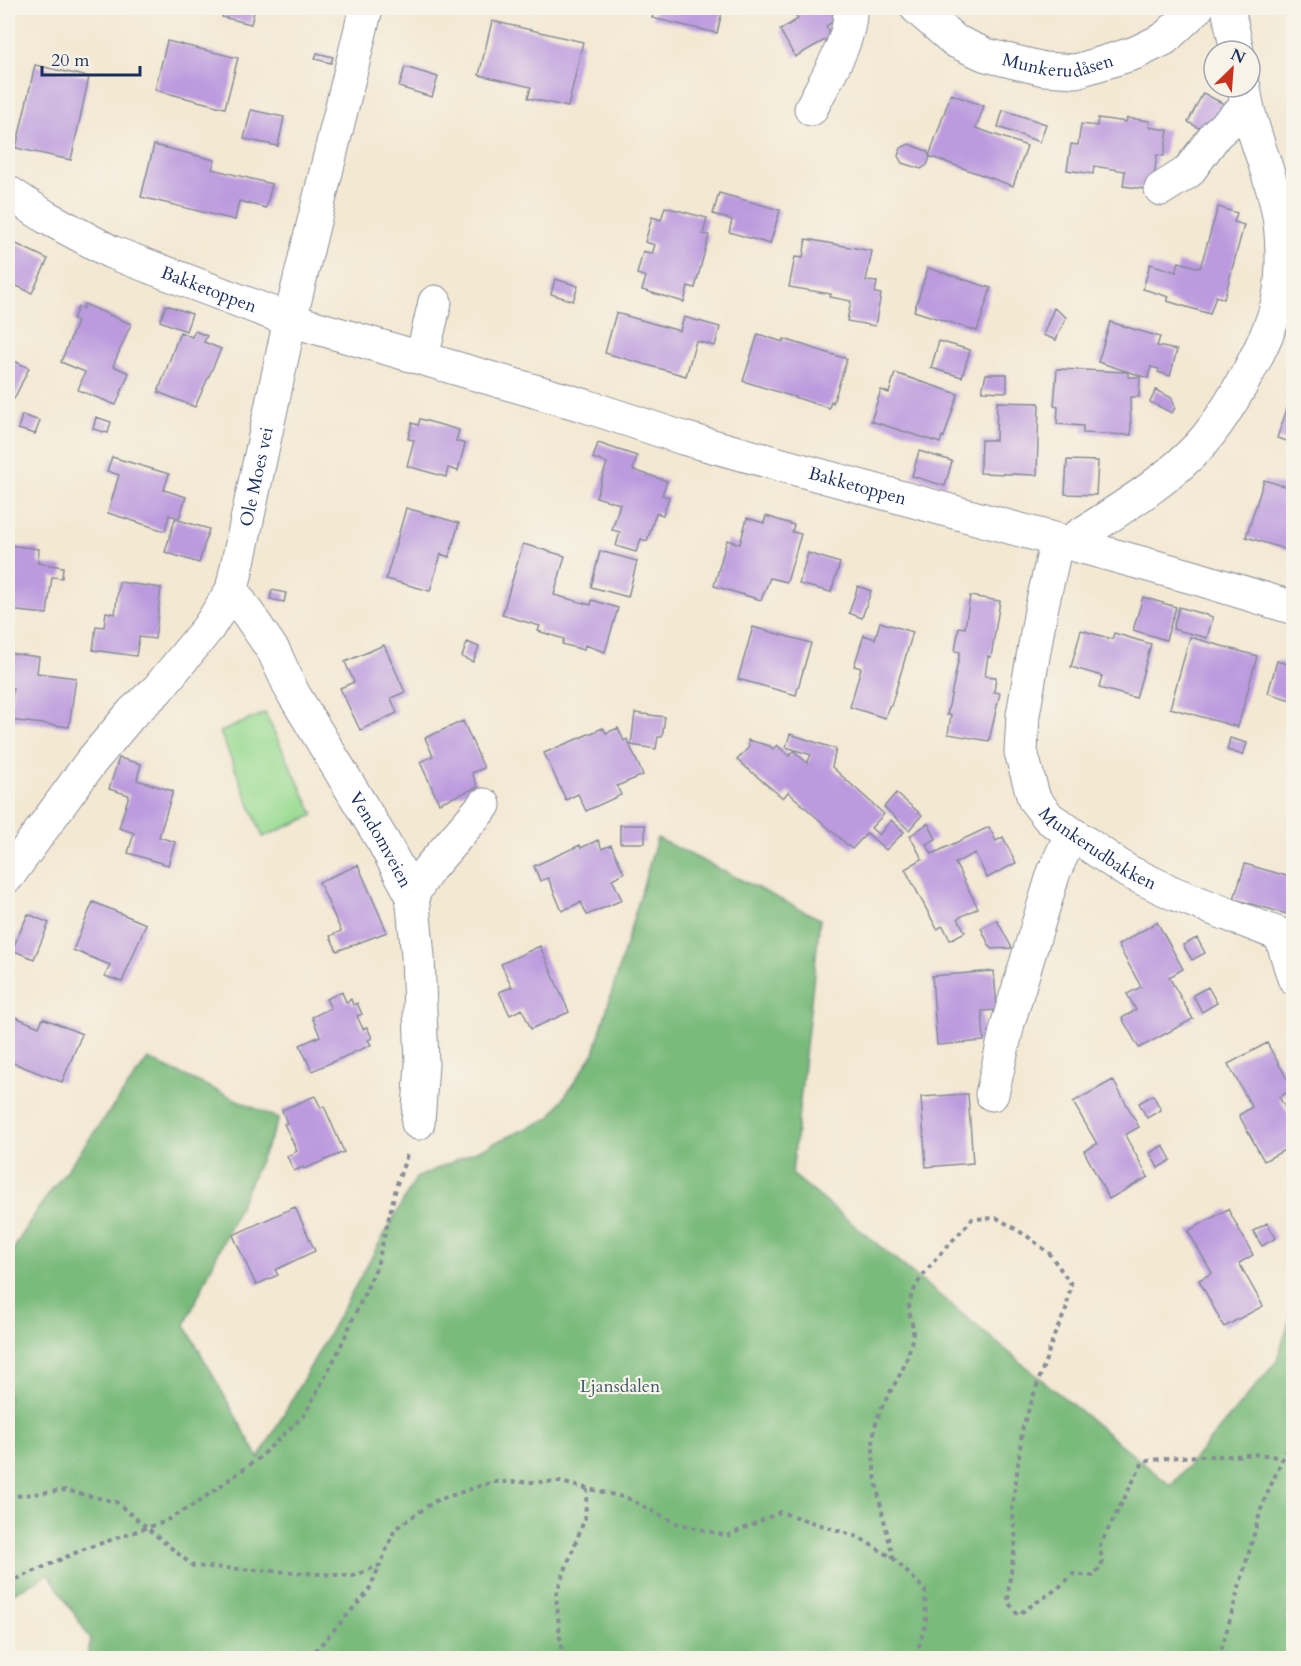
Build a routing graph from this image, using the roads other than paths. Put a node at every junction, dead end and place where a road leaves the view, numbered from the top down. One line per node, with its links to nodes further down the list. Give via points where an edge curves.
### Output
1 (366, 8): 13 (street, Ole Moes vei)
2 (850, 8): 9 (street, via 842,43)
3 (917, 8): 4 (street, Munkerudåsen, via 955,41 986,55 1044,69 1076,71 1135,53 1164,39)
4 (1197, 8)
5 (1228, 8): 6 (street)
6 (1234, 39)
7 (1243, 99): 10 (street, via 1188,172)
8 (1246, 99): 15 (street, via 1277,207 1281,248 1278,301 1266,333 1219,422 1199,446 1151,488)
9 (811, 109)
10 (1161, 189)
11 (8, 192): 13 (street, Bakketoppen, via 111,252)
12 (435, 302): 14 (street)
13 (290, 320): 14 (street, Bakketoppen); 16 (street, Ole Moes vei)
14 (422, 358): 15 (street, Bakketoppen, via 891,503)
15 (1062, 542): 17 (street, Bakketoppen); 19 (street, Munkerudbakken, via 1033,657 1021,752 1034,799 1049,818)
16 (232, 590): 20 (street, Ole Moes vei, via 208,628 90,763); 21 (street, Vendomveien, via 274,652 293,693)
17 (1293, 608)
18 (484, 805): 21 (street, via 428,870)
19 (1071, 835): 22 (street, Munkerudbakken, via 1127,871 1173,893); 24 (street, via 1054,872 1008,1023)
20 (8, 876)
21 (412, 895): 25 (street, Vendomveien, via 422,1064)
22 (1287, 938): 23 (street, Munkerudbakken)
23 (1293, 978)
24 (992, 1094)
25 (418, 1123)

